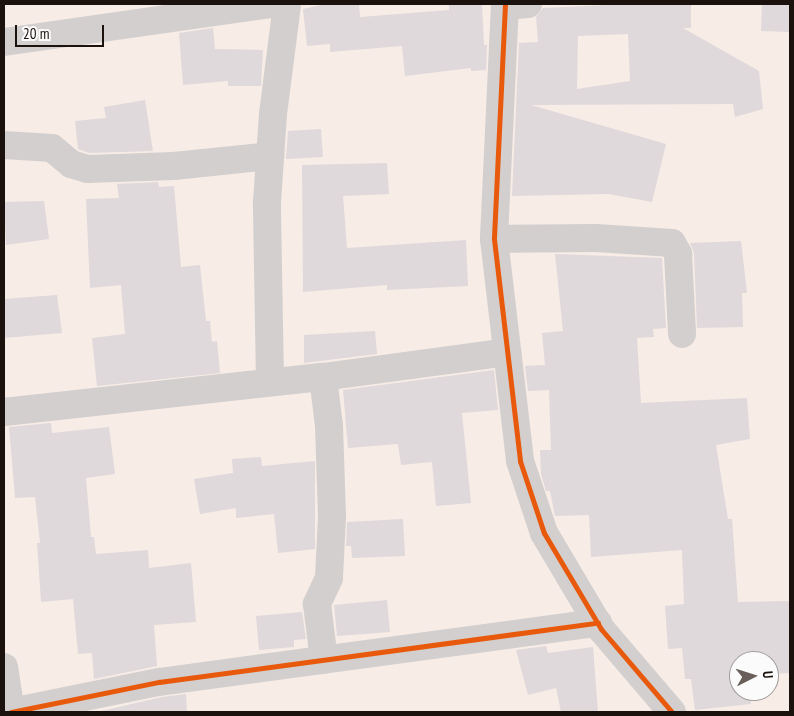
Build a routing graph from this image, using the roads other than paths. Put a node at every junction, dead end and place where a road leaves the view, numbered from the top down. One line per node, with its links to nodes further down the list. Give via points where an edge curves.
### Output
1 (272, 4): 4 (street)
2 (287, 4): 6 (street)
3 (512, 5): 7 (street)
4 (4, 42)
5 (4, 145): 6 (street, via 52,148 71,164 87,169 174,166)
6 (270, 156): 11 (street, via 266,262)
7 (494, 239): 8 (street, via 596,238 672,243 677,246 678,254); 9 (street)
8 (682, 334)
9 (507, 352): 10 (street); 13 (street, via 520,462 529,492 544,533)
10 (324, 377): 11 (street); 14 (street, via 332,497 329,578 317,604)
11 (270, 382): 12 (street)
12 (4, 412)
13 (598, 623): 14 (street); 17 (street)
14 (324, 660): 16 (street, via 159,682)
15 (4, 668): 16 (street)
16 (11, 712)
17 (672, 712)

